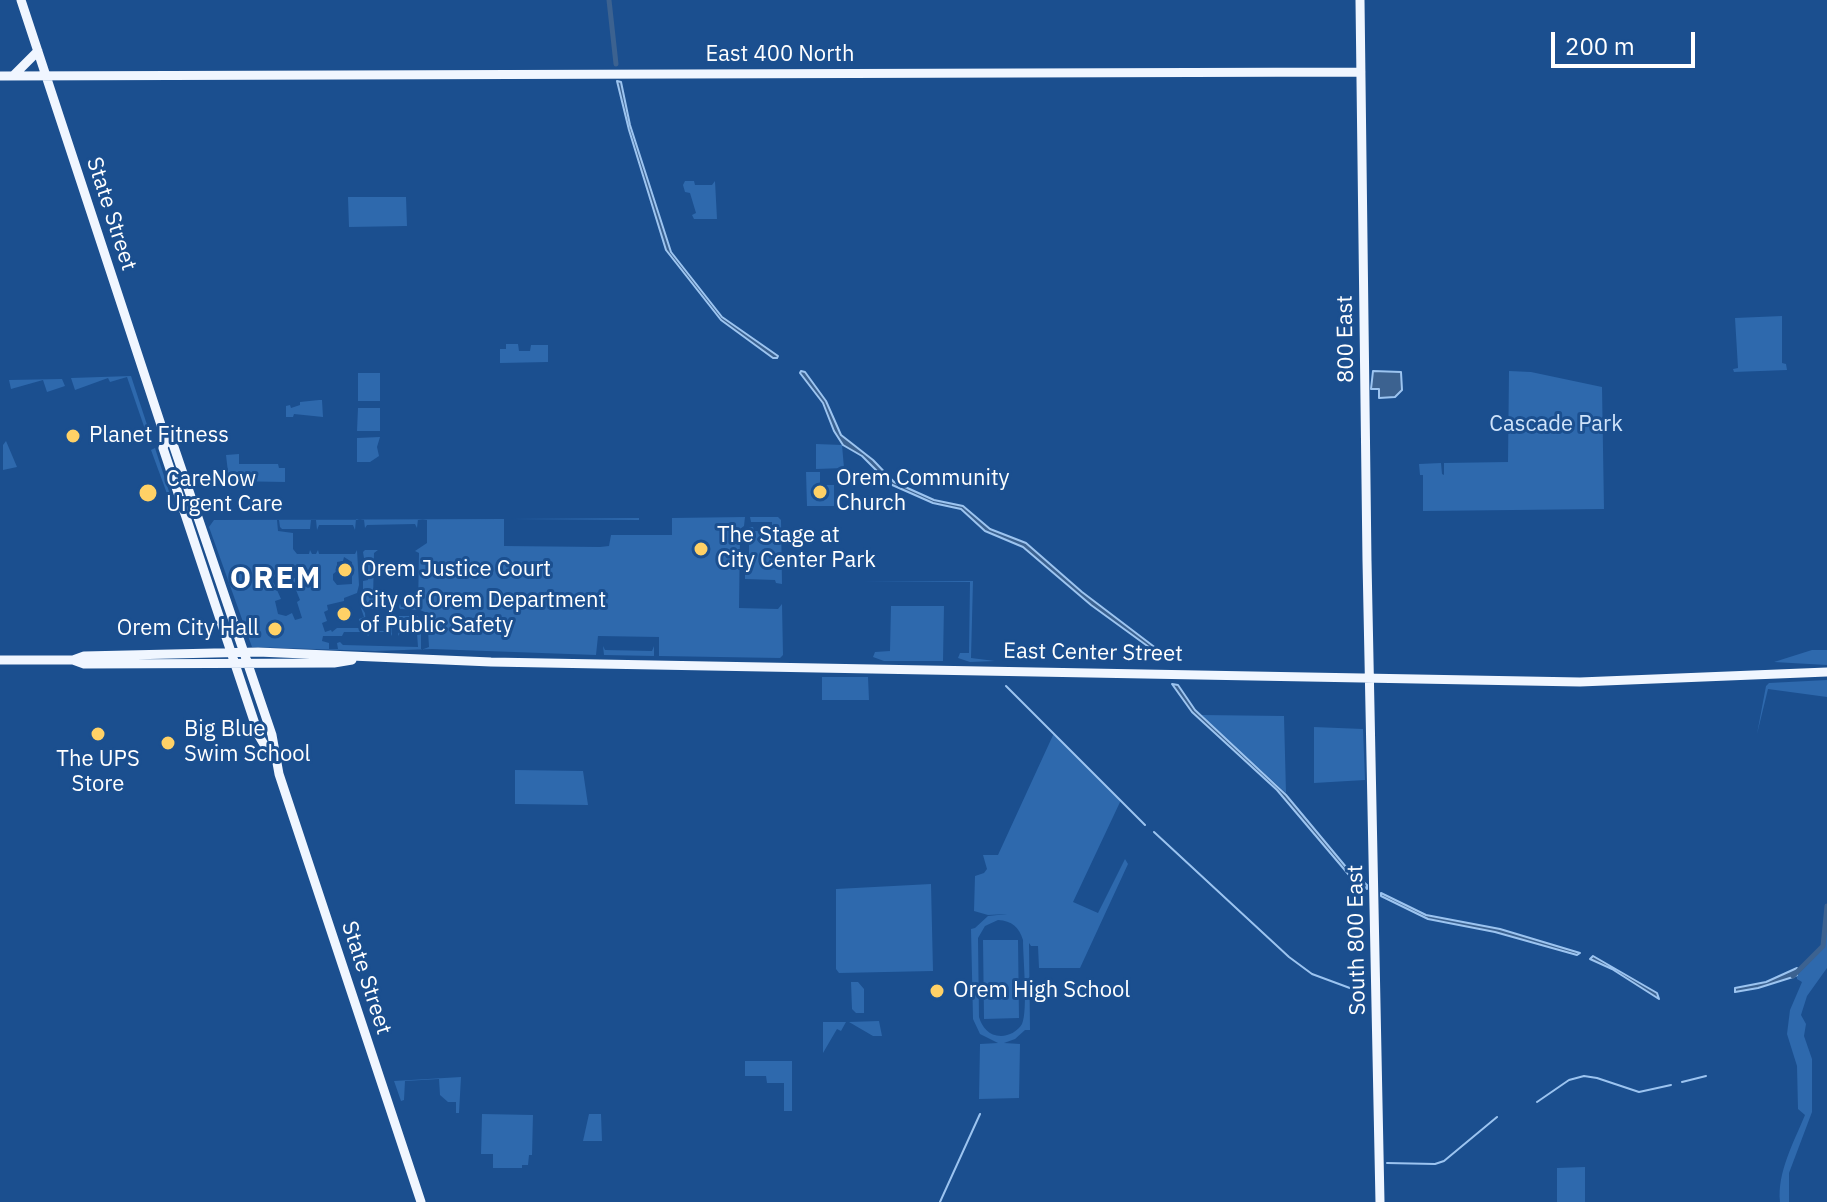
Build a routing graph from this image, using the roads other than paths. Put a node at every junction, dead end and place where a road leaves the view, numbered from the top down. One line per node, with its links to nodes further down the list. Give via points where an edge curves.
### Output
1 (21, 0): 3 (main road, State Street)
2 (1360, 0): 4 (main road, 800 East)
3 (38, 51): 6 (main road); 7 (main road, State Street)
4 (1361, 72): 7 (main road, East 400 North); 19 (main road, 800 East)
5 (0, 76): 6 (main road, East 400 North)
6 (13, 76): 7 (main road, East 400 North)
7 (46, 76): 8 (main road, State Street)
8 (166, 440): 9 (main road, State Street, via 163,448); 10 (main road, State Street, via 173,444)
9 (180, 499): 10 (main road); 11 (main road, State Street)
10 (197, 514): 12 (main road, State Street)
11 (230, 653): 12 (main road, East Center Street); 15 (main road, East Center Street); 16 (main road, State Street)
12 (244, 653): 13 (main road, East Center Street); 17 (main road, State Street)
13 (359, 658): 17 (main road, East Center Street); 19 (main road, East Center Street)
14 (0, 660): 15 (main road)
15 (73, 660): 16 (main road, East Center Street)
16 (234, 663): 17 (main road, East Center Street); 20 (main road, State Street, via 259,736)
17 (248, 663): 20 (main road, State Street, via 272,735)
18 (1827, 672): 19 (main road, East Center Street, via 1580,682)
19 (1370, 677): 22 (main road, South 800 East)
20 (276, 765): 21 (main road, State Street)
21 (421, 1202)
22 (1380, 1202)

